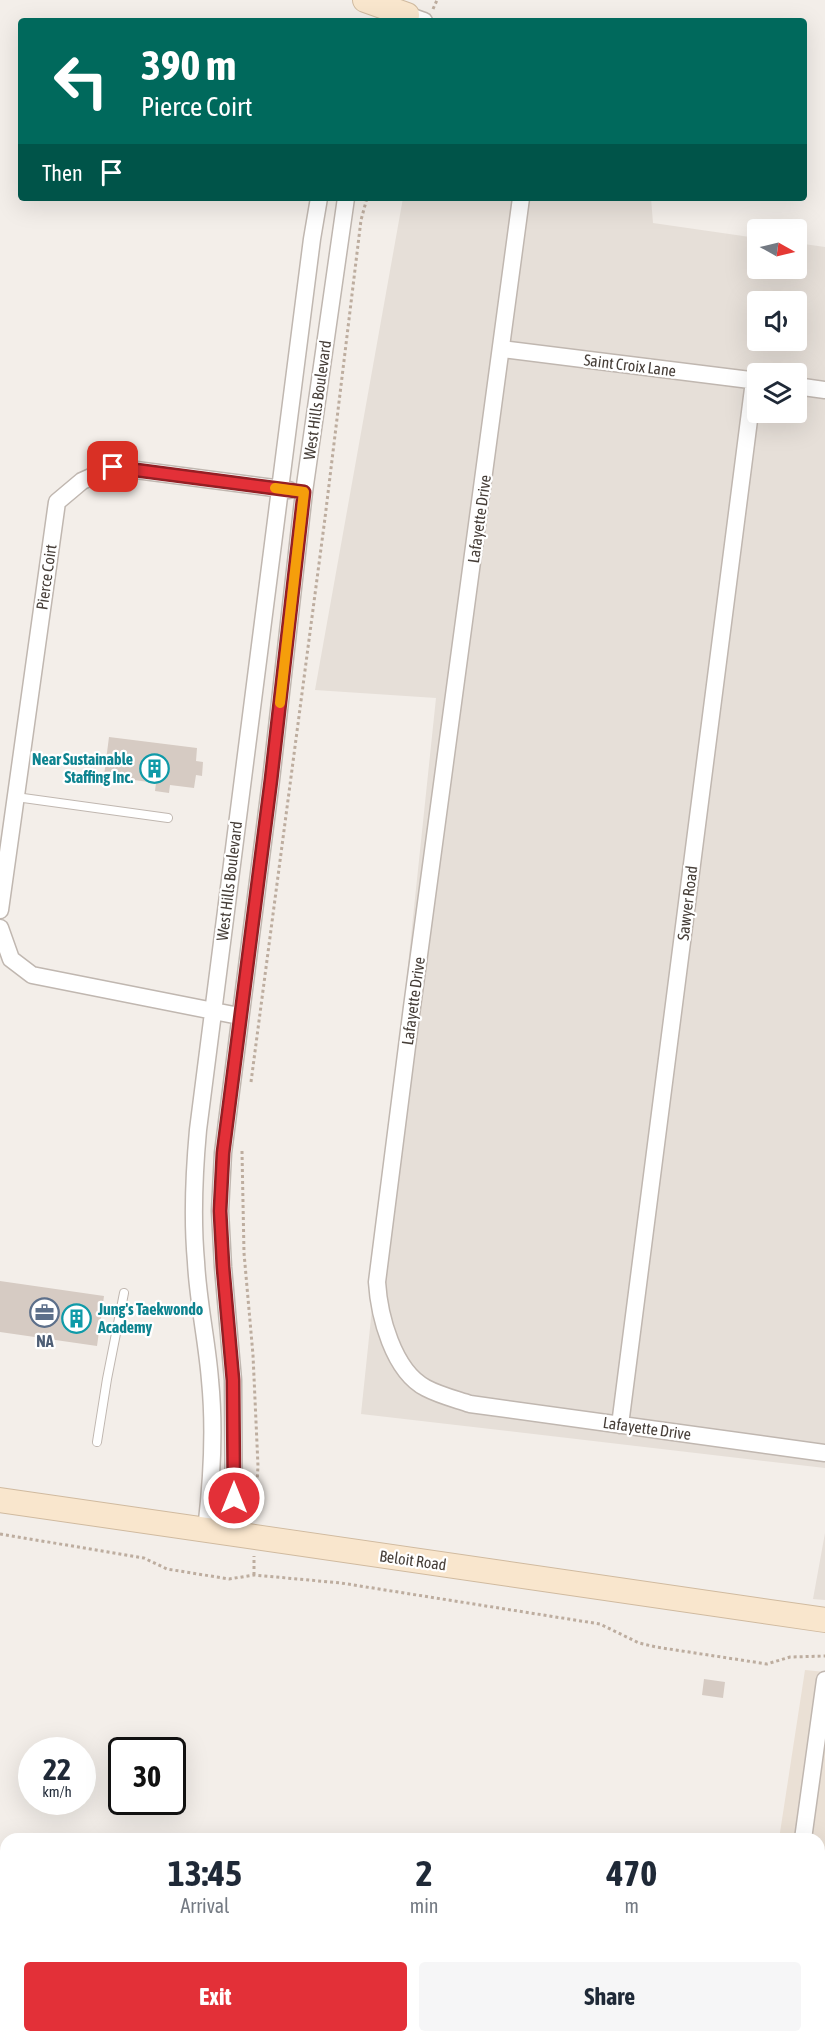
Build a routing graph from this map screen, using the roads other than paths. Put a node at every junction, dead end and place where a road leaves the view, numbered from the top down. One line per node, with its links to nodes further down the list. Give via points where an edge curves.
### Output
1 (375, 9): 2 (main road)
2 (408, 18)
3 (318, 201): 11 (street, West Hills Boulevard)
4 (346, 201): 12 (street, West Hills Boulevard)
5 (521, 201): 6 (street, Lafayette Drive)
6 (502, 349): 7 (street, Saint Croix Lane); 20 (street, Lafayette Drive, via 412,1006 377,1282 378,1307 399,1358 424,1388 470,1404)
7 (747, 380)
8 (807, 388): 9 (street)
9 (825, 390)
10 (751, 423): 20 (street, Sawyer Road)
11 (279, 489): 12 (street, Pierce Coirt); 13 (street, Pierce Coirt, via 113,467 82,481 57,501); 17 (street, West Hills Boulevard)
12 (304, 492): 18 (street, West Hills Boulevard)
13 (16, 797): 14 (lane); 15 (street, Pierce Coirt)
14 (168, 818)
15 (0, 910)
16 (0, 928): 17 (street, via 11,958 32,975)
17 (213, 1011): 18 (street); 24 (street, West Hills Boulevard, via 194,1184 196,1265 212,1413 212,1474)
18 (239, 1016): 25 (street, West Hills Boulevard, via 220,1211)
19 (124, 1293): 21 (lane)
20 (620, 1425): 22 (street, Lafayette Drive)
21 (97, 1442)
22 (825, 1453)
23 (0, 1500): 24 (main road, Beloit Road)
24 (206, 1530): 25 (main road, Beloit Road)
25 (244, 1535): 26 (main road, Beloit Road)
26 (825, 1620)
27 (825, 1680): 28 (street)
28 (804, 1833)

